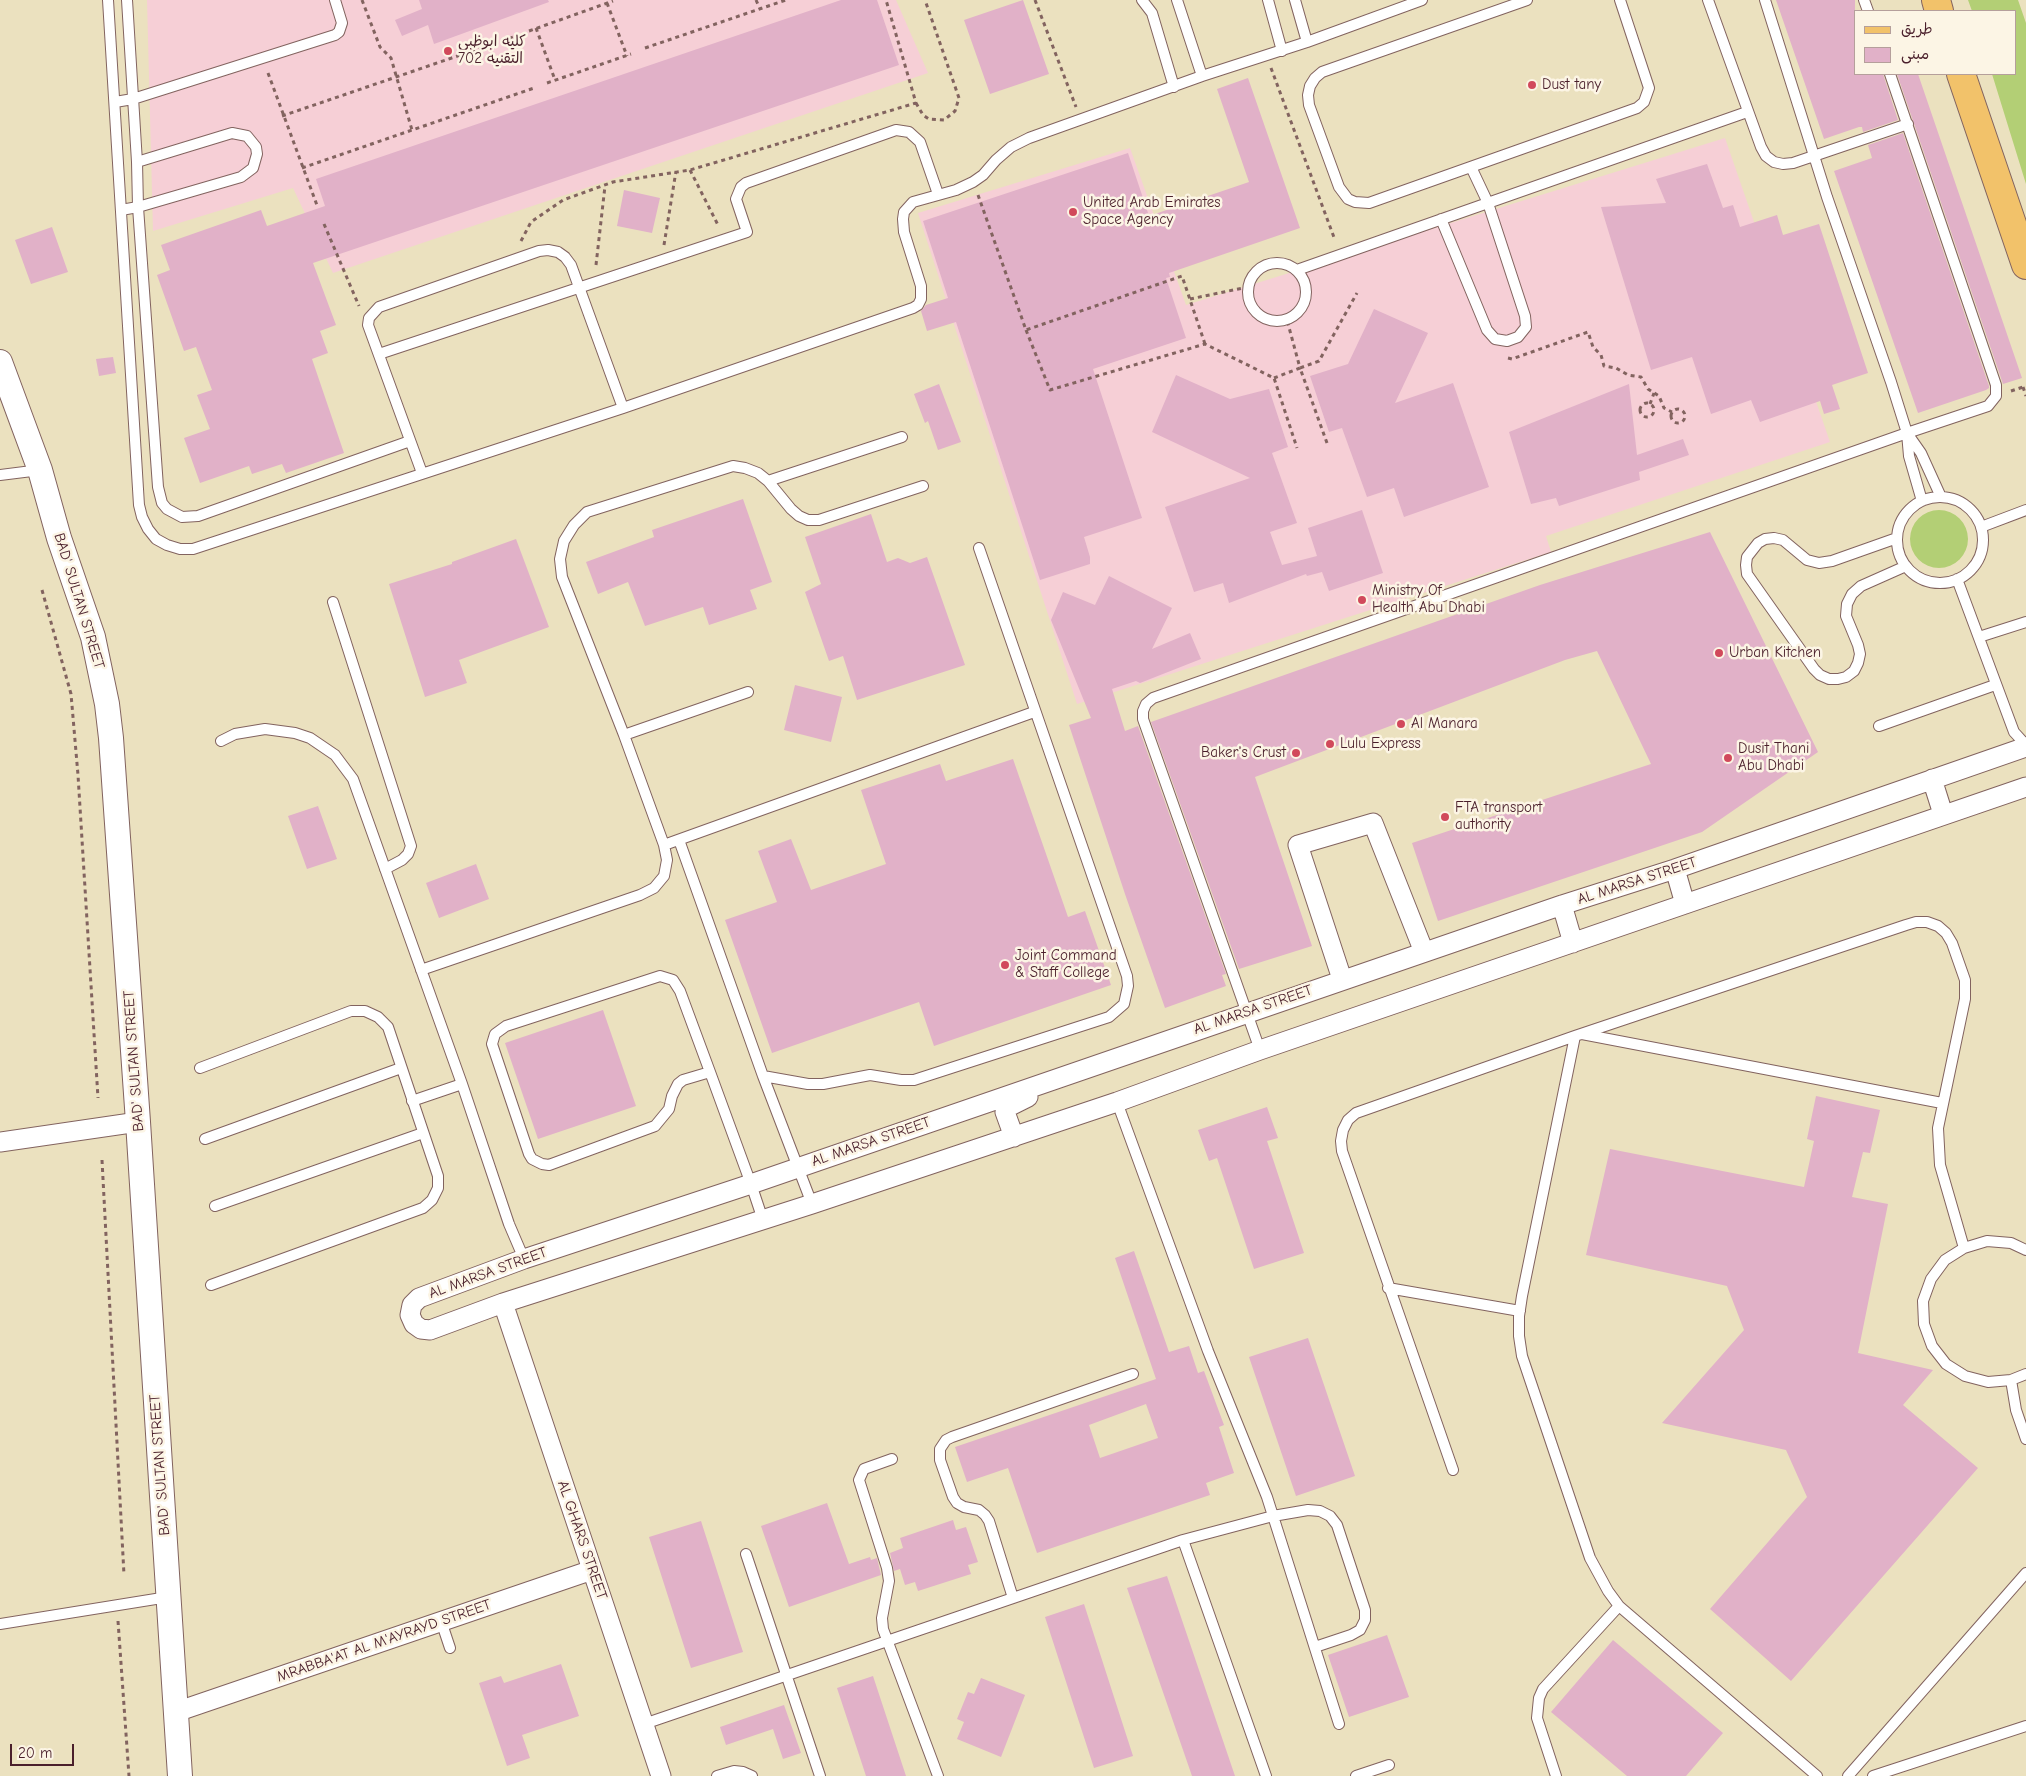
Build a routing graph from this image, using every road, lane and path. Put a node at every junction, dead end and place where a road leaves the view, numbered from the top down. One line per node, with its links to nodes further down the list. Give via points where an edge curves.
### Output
1 (108, 0): 41 (lane)
2 (127, 0): 40 (lane)
3 (335, 0): 31 (lane, via 342,23 339,32)
4 (362, 0): 35 (path, via 380,47 390,58)
5 (756, 0): 21 (path)
6 (786, 0): 21 (path)
7 (886, 0): 42 (path)
8 (925, 0): 42 (path, via 960,98 955,111 944,120 929,119)
9 (1035, 0): 45 (path)
10 (1142, 0): 38 (lane, via 1152,13)
11 (1176, 0): 34 (lane)
12 (1268, 0): 27 (lane)
13 (1295, 0): 25 (lane)
14 (1422, 0): 25 (lane)
15 (1526, 0): 50 (lane, via 1322,72 1310,86 1309,105 1339,187 1348,199 1369,203)
16 (1620, 0): 50 (lane, via 1647,80 1648,96 1644,102 1637,108)
17 (1708, 0): 43 (lane)
18 (1765, 0): 48 (lane)
19 (613, 1): 20 (path)
20 (607, 4): 22 (path); 29 (path)
21 (760, 9): 26 (path)
22 (536, 28): 23 (path); 36 (path)
23 (529, 32)
24 (516, 36): 35 (path)
25 (1307, 42): 27 (lane)
26 (645, 48)
27 (1282, 51): 30 (lane)
28 (631, 54): 29 (path)
29 (627, 56): 36 (path)
30 (1267, 56): 34 (lane); 64 (path)
31 (263, 58): 40 (lane); 44 (path)
32 (1890, 75): 46 (lane)
33 (1961, 75): 67 (main road)
34 (1202, 76): 38 (lane)
35 (397, 78): 44 (path); 47 (path)
36 (555, 80): 37 (path)
37 (547, 83)
38 (1174, 87): 45 (lane)
39 (534, 88): 47 (path)
40 (133, 100): 41 (lane); 49 (lane)
41 (115, 102): 60 (lane)
42 (916, 103): 52 (path)
43 (1747, 112): 48 (lane, via 1761,147 1774,162 1793,163); 57 (lane)
44 (282, 116): 51 (path)
45 (1081, 120): 54 (lane, via 1011,147 984,176)
46 (1908, 124): 48 (lane); 91 (lane, via 1996,390 1993,402 1988,406)
47 (412, 130): 51 (path)
48 (1814, 156): 91 (lane)
49 (137, 162): 58 (lane); 58 (lane, via 232,133 247,136 256,147 257,154 253,168 241,177)
50 (1471, 167): 57 (lane)
51 (302, 168): 59 (path)
52 (690, 170): 53 (path); 63 (path)
53 (676, 171): 55 (path); 65 (path)
54 (973, 182): 56 (lane); 76 (path)
55 (605, 186): 66 (path, via 563,200 531,222); 69 (path)
56 (938, 194): 63 (lane, via 920,142 909,132 896,130 746,183 736,199 747,232); 89 (lane, via 913,202 904,212 904,232 922,293 918,305)
57 (1488, 203): 61 (lane); 61 (lane, via 1525,316 1526,327 1518,337 1507,341 1495,339 1487,330)
58 (138, 207): 60 (lane); 83 (lane)
59 (318, 208)
60 (121, 210): 84 (lane)
61 (1440, 220): 64 (lane)
62 (324, 224): 75 (path)
63 (725, 240): 65 (lane)
64 (1341, 255): 68 (lane)
65 (662, 261): 69 (lane)
66 (510, 262): 71 (lane, via 548,250 558,252 571,265); 75 (lane, via 379,307 373,312)
67 (2026, 265)
68 (1297, 270): 70 (lane, via 1281,262 1272,262 1257,270); 74 (lane, via 1303,278 1306,298 1296,315)
69 (595, 283): 71 (lane)
70 (1248, 287): 73 (path); 74 (lane, via 1248,297 1258,314 1267,319)
71 (579, 288): 78 (lane); 89 (lane)
72 (1357, 292): 81 (path, via 1319,361)
73 (1190, 299): 76 (path, via 1182,276); 77 (path)
74 (1287, 320): 81 (path)
75 (368, 325): 78 (lane)
76 (1026, 330): 77 (path, via 1050,390)
77 (1204, 344): 82 (path)
78 (379, 354): 93 (lane)
79 (1506, 357): 86 (path, via 1512,359 1588,332 1604,366 1641,377)
80 (0, 362): 96 (street, BAD' SULTAN STREET)
81 (1300, 368): 82 (path); 94 (path)
82 (1274, 378): 95 (path)
83 (150, 379): 84 (lane); 93 (lane, via 159,495 167,509 182,517 198,516)
84 (132, 382): 97 (lane, via 139,504 148,529 167,546 180,549 206,546)
85 (2023, 387): 87 (path)
86 (1654, 393): 88 (path); 90 (path, via 1664,408)
87 (2026, 396)
88 (1650, 404): 88 (path, via 1642,406 1644,417 1654,411)
89 (623, 408): 97 (lane)
90 (1672, 412): 90 (path, via 1674,422 1682,422 1684,415 1679,410)
91 (1907, 433): 101 (lane, via 1921,453); 102 (lane, via 1909,456); 133 (lane, via 1153,698 1146,704 1142,719)
92 (902, 437): 99 (lane)
93 (410, 441): 97 (lane)
94 (1327, 443)
95 (1297, 448)
96 (40, 470): 98 (lane); 146 (street, BAD' SULTAN STREET, via 93,637 107,704)
97 (422, 473)
98 (0, 475)
99 (768, 481): 100 (lane, via 791,509 808,520 819,520); 117 (lane, via 758,473 733,466 587,512 564,541 560,559 562,577)
100 (922, 486)
101 (1941, 497): 102 (lane); 104 (lane, via 1964,505)
102 (1922, 501): 105 (lane, via 1905,515)
103 (2026, 510): 104 (lane)
104 (1981, 527): 108 (lane, via 1979,557 1966,574)
105 (1897, 538): 107 (lane); 107 (lane, via 1832,562 1819,563 1807,560 1783,540 1765,539 1747,557 1746,565 1748,574 1814,669 1829,679 1846,677 1858,663 1858,645 1846,616 1852,594 1861,586)
106 (979, 548): 115 (lane)
107 (1906, 566): 108 (lane, via 1924,580 1946,582)
108 (1957, 579): 112 (lane)
109 (42, 590): 142 (path, via 71,694)
110 (333, 602): 125 (lane, via 411,846 402,860)
111 (2026, 622): 112 (lane)
112 (1979, 637): 113 (lane)
113 (1996, 685): 116 (lane); 119 (lane, via 2014,732)
114 (748, 692): 117 (lane)
115 (1034, 712): 123 (lane); 140 (lane, via 1127,976 1124,1004 1109,1017 914,1080 870,1075 808,1084)
116 (1879, 726)
117 (624, 735): 124 (lane)
118 (221, 740): 125 (lane, via 250,731 280,730 310,738 335,755 353,779)
119 (2026, 746): 120 (street, AL MARSA STREET)
120 (1932, 779): 122 (street); 126 (street, AL MARSA STREET)
121 (2026, 787): 122 (street, AL MARSA STREET)
122 (1943, 814): 127 (street, AL MARSA STREET)
123 (679, 840): 124 (lane); 140 (lane)
124 (664, 845): 131 (lane, via 667,860 664,876 654,888)
125 (385, 869): 131 (lane)
126 (1675, 869): 127 (street); 128 (street, AL MARSA STREET)
127 (1685, 904): 129 (street, AL MARSA STREET)
128 (1562, 905): 129 (street); 130 (street, AL MARSA STREET)
129 (1572, 943): 135 (street, AL MARSA STREET)
130 (1424, 952): 132 (street, AL MARSA STREET); 132 (street, via 1373,823 1298,845)
131 (421, 970): 141 (lane)
132 (1342, 979): 133 (street, AL MARSA STREET)
133 (1247, 1012): 135 (lane); 136 (street, AL MARSA STREET)
134 (1578, 1035): 145 (lane); 145 (lane, via 1906,925 1927,922 1938,926 1952,943 1966,989); 161 (lane, via 1356,1113 1348,1120 1341,1140 1342,1151); 163 (lane)
135 (1260, 1050): 144 (street, AL MARSA STREET)
136 (1096, 1064): 148 (street, via 1087,1078 1008,1106 1005,1112); 152 (street, AL MARSA STREET)
137 (200, 1068): 138 (lane, via 350,1011 365,1011 388,1027)
138 (401, 1068): 143 (lane); 149 (lane)
139 (710, 1072): 139 (lane, via 678,984 660,976 506,1026 496,1034 492,1044 529,1154 549,1165 655,1126 669,1109 678,1084); 153 (lane)
140 (763, 1076): 152 (lane)
141 (462, 1084): 143 (lane); 159 (lane)
142 (98, 1098)
143 (412, 1101): 147 (lane)
144 (1117, 1102): 148 (street, AL MARSA STREET); 170 (lane, via 1208,1351)
145 (1942, 1103): 157 (lane, via 1938,1128 1940,1165)
146 (138, 1122): 150 (street); 176 (street, BAD' SULTAN STREET)
147 (423, 1133): 155 (lane); 160 (lane, via 438,1176 438,1188 432,1200 422,1208)
148 (1014, 1136): 154 (street, AL MARSA STREET)
149 (205, 1139)
150 (0, 1142)
151 (102, 1160): 175 (path)
152 (798, 1167): 153 (street, AL MARSA STREET); 154 (lane)
153 (751, 1184): 156 (lane); 159 (street, AL MARSA STREET)
154 (812, 1204): 156 (street, AL MARSA STREET)
155 (215, 1206)
156 (763, 1220): 162 (street, AL MARSA STREET)
157 (1964, 1248): 158 (lane, via 1987,1241 2011,1243); 166 (lane, via 1945,1260 1931,1279 1923,1301 1924,1324 1932,1346 1946,1364 1965,1376 1988,1382)
158 (2026, 1250)
159 (524, 1259): 162 (street, AL MARSA STREET, via 419,1298 412,1305 410,1314 414,1324 430,1330)
160 (211, 1284)
161 (1388, 1288): 163 (lane); 169 (lane)
162 (503, 1304): 173 (street, AL GHARS STREET)
163 (1520, 1311): 178 (lane, via 1522,1356 1590,1558)
164 (1133, 1374): 177 (lane, via 952,1437 942,1444 940,1460 953,1497 964,1507 985,1514)
165 (2026, 1374): 166 (lane)
166 (2011, 1380): 167 (lane, via 2016,1410)
167 (2026, 1439)
168 (892, 1459): 182 (lane, via 864,1469 859,1480 887,1568 888,1594 882,1618)
169 (1453, 1470)
170 (1274, 1516): 171 (lane); 183 (lane); 183 (lane, via 1308,1510 1320,1510 1330,1516 1337,1525 1365,1610 1360,1630)
171 (1183, 1540): 177 (lane); 198 (lane)
172 (746, 1554): 185 (lane)
173 (592, 1570): 180 (street, MRABBA'AT AL M'AYRAYD STREET); 187 (street, AL GHARS STREET)
174 (2026, 1573): 202 (lane)
175 (124, 1575)
176 (168, 1597): 181 (lane); 186 (street, BAD' SULTAN STREET)
177 (1013, 1598): 182 (lane)
178 (1620, 1606): 200 (lane, via 1543,1689 1539,1698 1537,1718); 201 (lane)
179 (118, 1621): 191 (path)
180 (442, 1622): 184 (lane); 186 (street, MRABBA'AT AL M'AYRAYD STREET)
181 (0, 1624)
182 (887, 1641): 185 (lane); 197 (lane)
183 (1315, 1647): 188 (lane)
184 (450, 1648)
185 (786, 1676): 187 (lane); 196 (lane)
186 (176, 1712): 192 (street, BAD' SULTAN STREET)
187 (644, 1724): 193 (street, AL GHARS STREET)
188 (1339, 1724)
189 (2026, 1726): 203 (lane)
190 (1389, 1765): 199 (lane)
191 (129, 1776)
192 (180, 1776)
193 (662, 1776)
194 (717, 1776): 195 (lane, via 734,1771)
195 (752, 1776)
196 (820, 1776)
197 (938, 1776)
198 (1266, 1776)
199 (1356, 1776)
200 (1556, 1776)
201 (1817, 1776)
202 (1848, 1776)
203 (1873, 1776)

